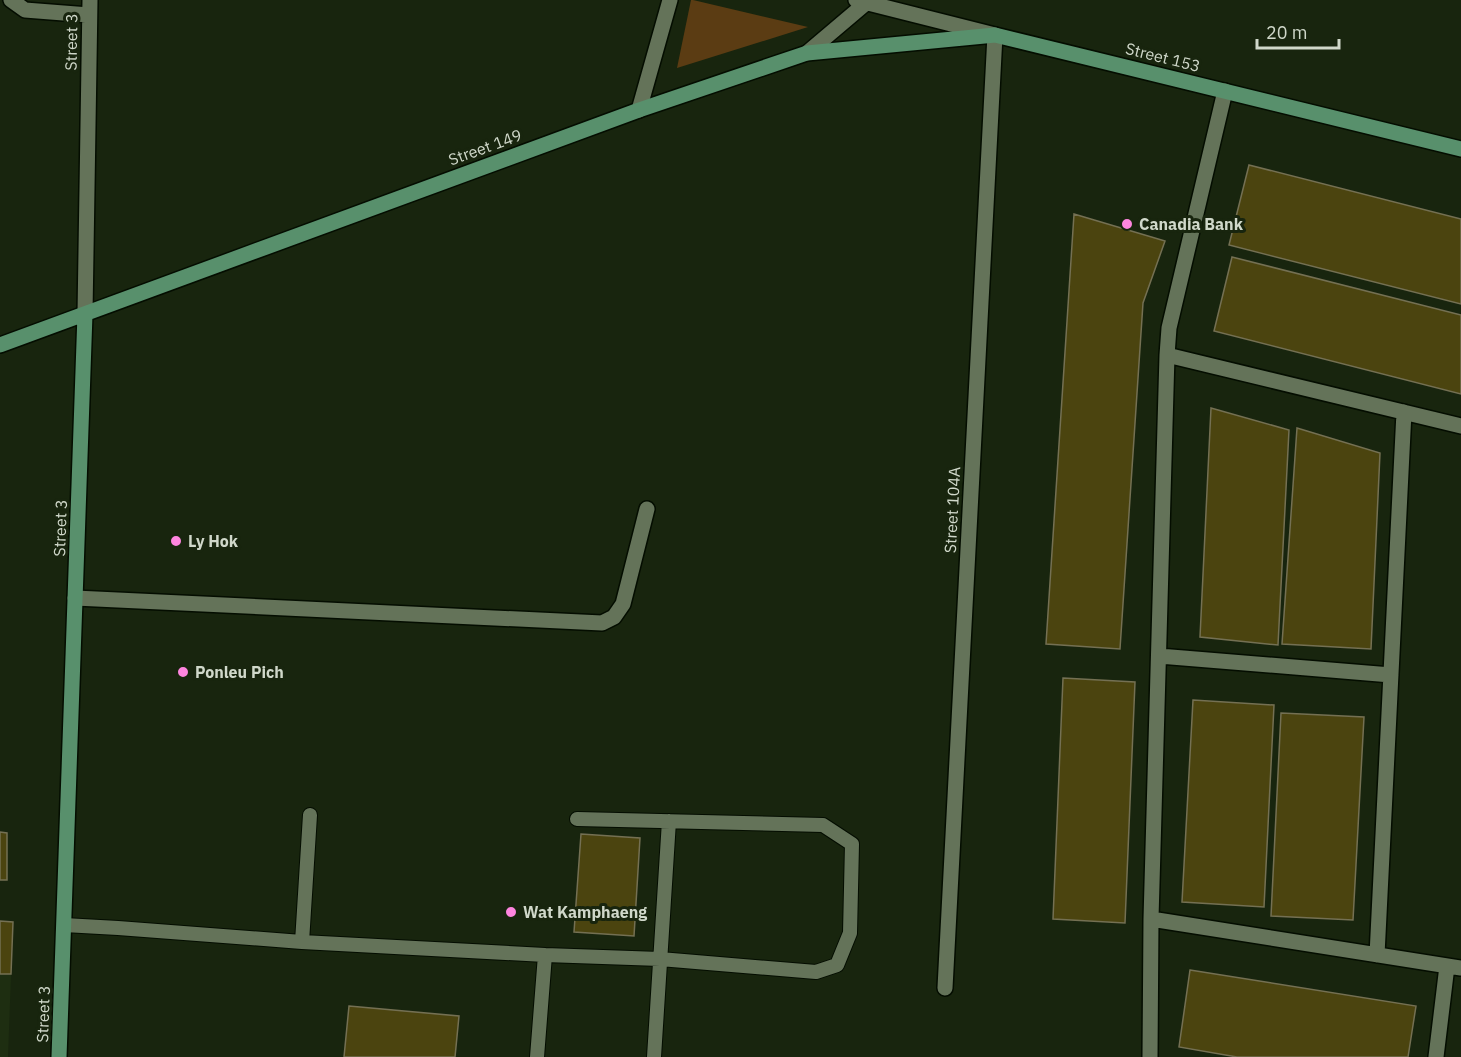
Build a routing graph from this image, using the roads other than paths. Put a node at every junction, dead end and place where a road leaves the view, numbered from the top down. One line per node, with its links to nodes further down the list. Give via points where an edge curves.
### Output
1 (11, 0): 4 (street, via 25,10)
2 (670, 0): 8 (street)
3 (863, 1): 5 (street, Street 153); 6 (street)
4 (89, 7): 10 (street, Street 3)
5 (995, 35): 6 (street, Street 149); 7 (street, Street 153); 29 (street, Street 104A)
6 (807, 53): 8 (street, Street 149)
7 (1226, 91): 9 (street, Street 153); 12 (street, via 1169,328)
8 (639, 110): 10 (street, Street 149)
9 (1461, 149)
10 (85, 314): 11 (street, Street 149); 16 (street, Street 3)
11 (0, 345)
12 (1167, 355): 13 (street); 17 (street)
13 (1404, 412): 14 (street); 18 (street)
14 (1461, 426)
15 (647, 508): 16 (street, via 623,604 614,616 602,622)
16 (75, 598): 23 (street, Street 3)
17 (1159, 656): 18 (street); 22 (street)
18 (1391, 675): 26 (street)
19 (310, 815): 24 (lane)
20 (577, 819): 21 (lane)
21 (669, 821): 27 (lane); 27 (lane, via 824,825 852,844 850,933 837,965 816,972)
22 (1152, 919): 26 (street); 33 (street)
23 (64, 925): 24 (lane); 30 (street, Street 3)
24 (302, 942): 25 (lane)
25 (545, 954): 27 (lane); 31 (lane)
26 (1377, 955): 28 (street)
27 (660, 959): 32 (lane)
28 (1454, 967): 34 (street)
29 (945, 988)
30 (59, 1057)
31 (537, 1057)
32 (654, 1057)
33 (1150, 1057)
34 (1436, 1057)

